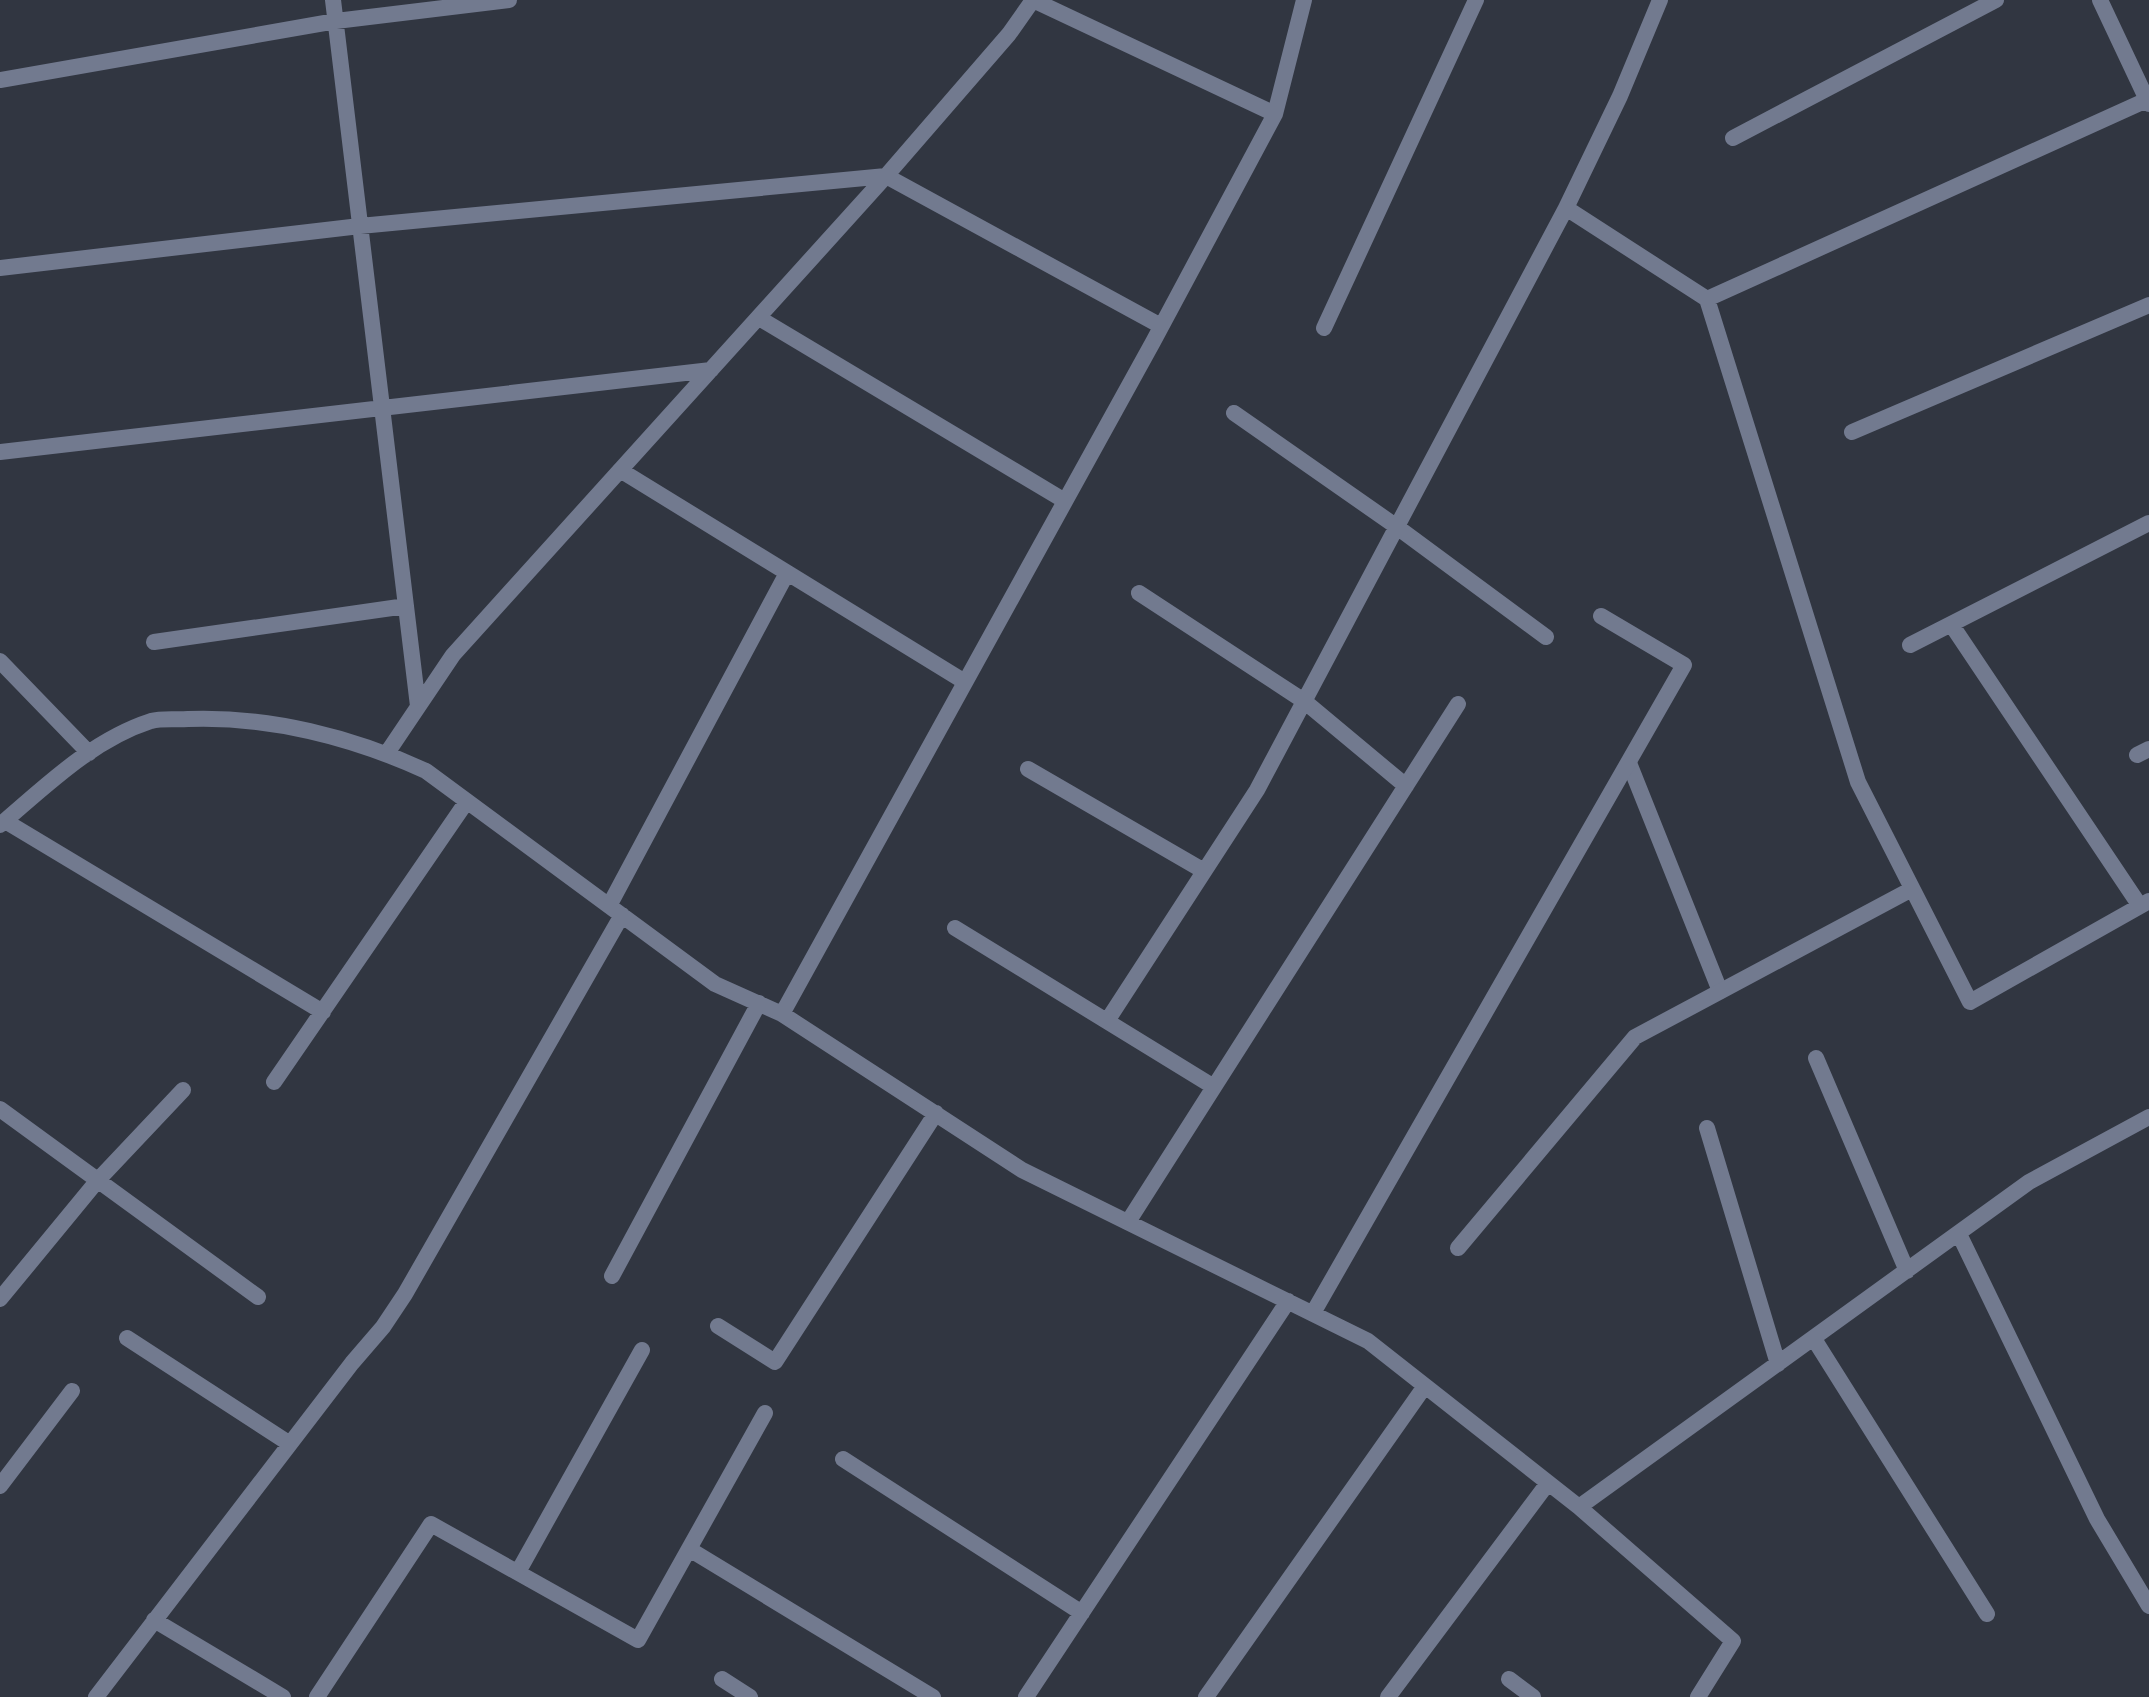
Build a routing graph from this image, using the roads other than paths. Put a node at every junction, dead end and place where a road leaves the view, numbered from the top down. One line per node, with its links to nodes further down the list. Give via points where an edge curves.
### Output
1 (333, 0): 9 (street)
2 (509, 0): 9 (street)
3 (1033, 0): 12 (street); 14 (street)
4 (1304, 0): 12 (street)
5 (1476, 0): 22 (street)
6 (1660, 0): 15 (street)
7 (1996, 0): 13 (street)
8 (2100, 0): 11 (street)
9 (336, 21): 10 (street); 16 (street)
10 (0, 80)
11 (2148, 101): 18 (street)
12 (1275, 114): 21 (street)
13 (1733, 138)
14 (886, 176): 16 (street); 20 (street); 21 (street)
15 (1566, 208): 18 (street); 31 (street)
16 (360, 226): 17 (street); 24 (street)
17 (0, 268)
18 (1707, 299): 53 (street, via 1858,782)
19 (2149, 305): 26 (street)
20 (759, 318): 23 (street); 29 (street)
21 (1161, 326): 29 (street)
22 (1324, 328)
23 (711, 370): 24 (street); 28 (street)
24 (382, 408): 27 (street); 34 (street)
25 (1234, 413): 31 (street)
26 (1852, 432)
27 (0, 452)
28 (620, 470): 32 (street); 44 (street, via 453,655)
29 (1065, 501): 41 (street)
30 (2149, 523): 36 (street)
31 (1397, 527): 37 (street); 42 (street)
32 (787, 573): 41 (street); 55 (street)
33 (1139, 593): 42 (street)
34 (406, 606): 38 (street); 44 (street)
35 (1601, 616): 47 (street, via 1684,665)
36 (1951, 624): 39 (street); 54 (street)
37 (1546, 637)
38 (154, 642)
39 (1910, 645)
40 (0, 661): 45 (street)
41 (965, 682): 60 (street)
42 (1304, 701): 49 (street); 52 (street, via 1257,790)
43 (1458, 704): 49 (street)
44 (418, 706): 46 (street)
45 (89, 753): 46 (street, via 153,720 224,718 311,731); 51 (street)
46 (387, 753): 50 (street, via 426,771)
47 (1629, 763): 57 (street); 79 (street)
48 (1028, 769): 52 (street)
49 (1406, 786): 64 (street)
50 (467, 801): 55 (street); 59 (street)
51 (2, 823): 59 (street)
52 (1204, 871): 61 (street)
53 (1912, 889): 54 (street, via 1970,1002); 57 (street)
54 (2145, 903)
55 (615, 911): 58 (street, via 715,984); 88 (street, via 405,1294)
56 (955, 928): 61 (street)
57 (1720, 991): 73 (street, via 1635,1037)
58 (759, 1003): 60 (street); 75 (street)
59 (323, 1012): 63 (street)
60 (782, 1014): 67 (street)
61 (1107, 1021): 64 (street)
62 (1816, 1058): 74 (street)
63 (274, 1082)
64 (1214, 1087): 71 (street)
65 (183, 1090): 70 (street)
66 (0, 1109): 70 (street)
67 (936, 1113): 71 (street, via 1022,1170); 80 (street, via 775,1362)
68 (2149, 1117): 72 (street, via 2029,1182)
69 (1707, 1128): 84 (street)
70 (98, 1180): 76 (street); 77 (street)
71 (1128, 1222): 78 (street)
72 (1959, 1234): 74 (street); 95 (street, via 2097,1519)
73 (1458, 1248)
74 (1907, 1271): 82 (street)
75 (612, 1276)
76 (258, 1297)
77 (0, 1299)
78 (1288, 1301): 79 (street); 96 (street)
79 (1313, 1313): 85 (street, via 1368,1341)
80 (718, 1326)
81 (127, 1338): 88 (street)
82 (1814, 1339): 84 (street); 97 (street)
83 (642, 1350): 94 (street)
84 (1778, 1364): 92 (street)
85 (1425, 1386): 90 (street); 107 (street)
86 (72, 1391): 91 (street)
87 (765, 1413): 93 (street)
88 (290, 1444): 98 (street)
89 (843, 1459): 96 (street)
90 (1548, 1483): 92 (street); 108 (street)
91 (0, 1486)
92 (1579, 1507): 110 (street, via 1733,1641)
93 (689, 1549): 94 (street, via 638,1640); 105 (street)
94 (518, 1572): 103 (street, via 431,1524)
95 (2149, 1606)
96 (1082, 1613): 106 (street)
97 (1987, 1614)
98 (154, 1620): 101 (street); 102 (street)
99 (722, 1679): 104 (street)
100 (1509, 1679): 109 (street)
101 (96, 1697)
102 (283, 1697)
103 (317, 1697)
104 (750, 1697)
105 (933, 1697)
106 (1026, 1697)
107 (1206, 1697)
108 (1388, 1697)
109 (1533, 1697)
110 (1698, 1697)

